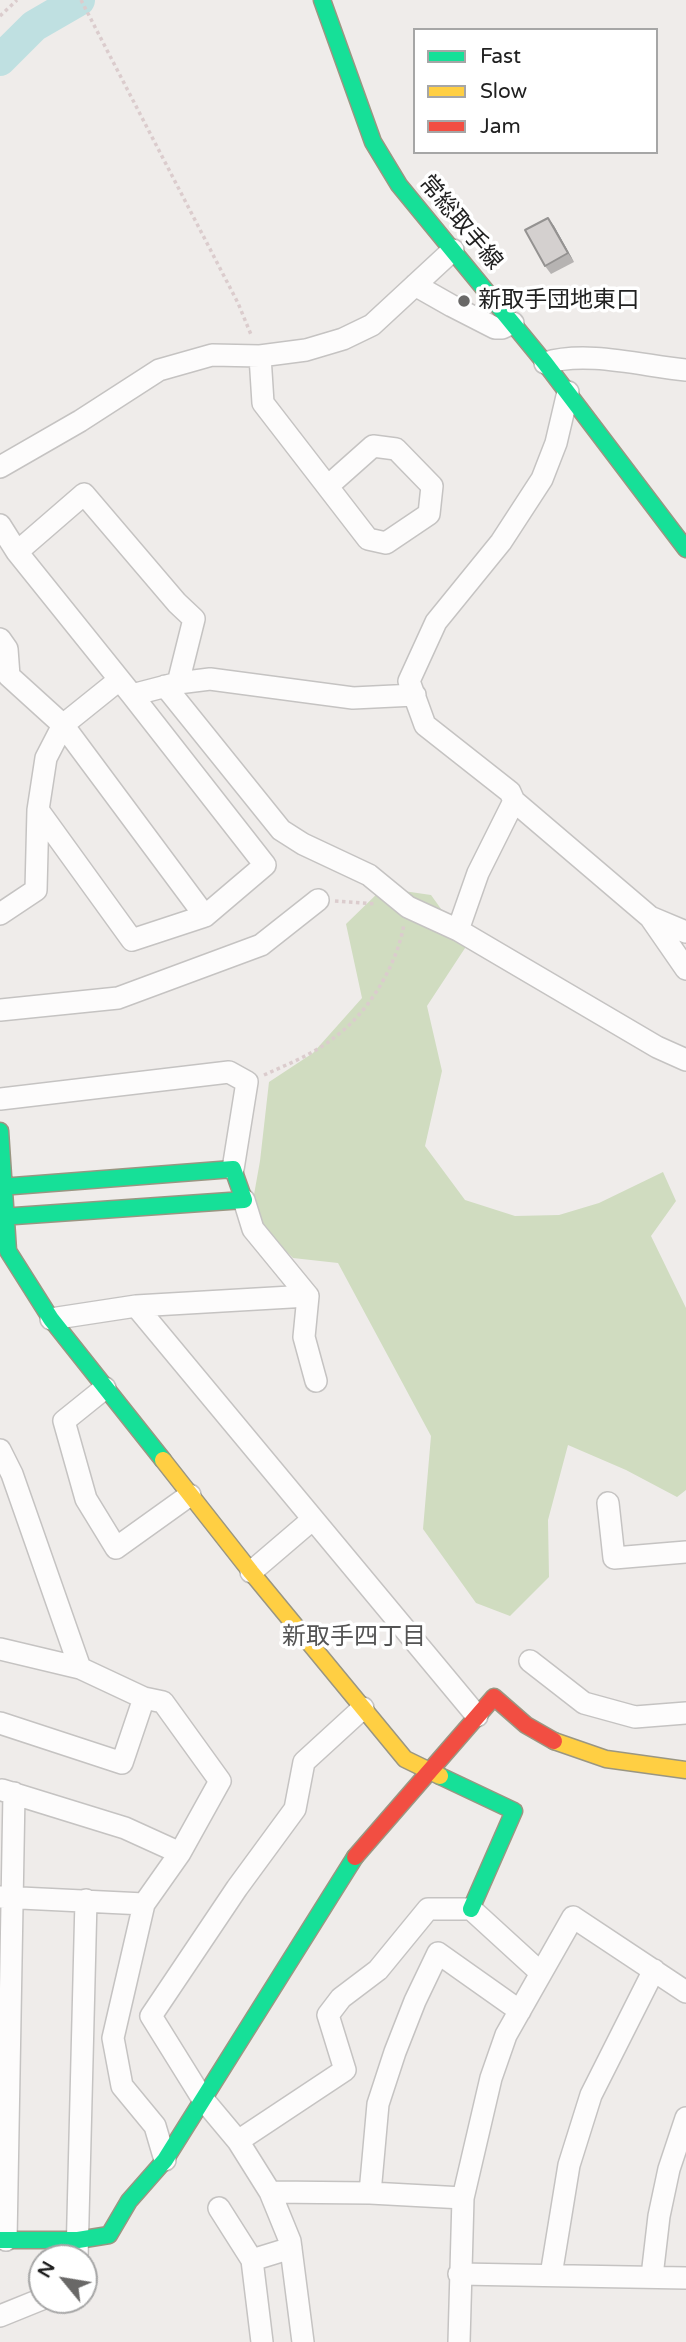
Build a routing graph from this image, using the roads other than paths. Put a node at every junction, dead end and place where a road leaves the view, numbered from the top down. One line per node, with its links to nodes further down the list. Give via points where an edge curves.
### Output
1 (322, 0): 2 (street, 常総取手線, via 373,142 399,186)
2 (453, 250): 3 (street); 4 (street, 常総取手線)
3 (415, 285): 4 (street, via 495,328); 5 (street, via 372,325 343,339)
4 (513, 323): 6 (street, 常総取手線)
5 (260, 356): 9 (street, via 212,355 159,370); 10 (street, via 263,403)
6 (545, 363): 7 (street, via 561,358); 8 (street, 常総取手線)
7 (686, 370)
8 (568, 392): 12 (street, 常総取手線); 17 (street, via 542,479 501,542 436,622 409,681)
9 (0, 467)
10 (328, 486): 10 (street, via 368,539 386,542 429,514 432,486 396,449 373,446)
11 (0, 525): 13 (street)
12 (686, 549)
13 (17, 552): 15 (street, via 85,494 194,619); 16 (street)
14 (0, 639): 18 (street, via 7,649 9,676)
15 (172, 684): 16 (street); 17 (street, via 210,679 353,698); 25 (street, via 281,830 369,875 408,907)
16 (126, 688): 18 (street); 23 (street, via 265,865)
17 (415, 695): 19 (street, via 425,725 510,792)
18 (62, 725): 20 (street, via 46,758); 23 (street)
19 (514, 801): 24 (street); 25 (street, via 478,873)
20 (38, 810): 22 (street, via 36,890); 23 (street, via 132,940)
21 (318, 900): 28 (street, via 261,945 118,998)
22 (0, 914)
23 (205, 916)
24 (650, 917): 26 (street); 27 (street)
25 (458, 930): 29 (street, via 656,1047)
26 (686, 932)
27 (686, 969)
28 (0, 1010)
29 (686, 1060)
30 (0, 1099): 32 (street, via 229,1072 247,1082)
31 (0, 1131): 33 (street)
32 (233, 1169): 33 (street); 34 (street)
33 (2, 1186): 35 (street)
34 (244, 1200): 35 (street); 36 (street, via 253,1229)
35 (3, 1217): 38 (street, via 8,1251)
36 (308, 1296): 37 (street); 39 (street, via 303,1337)
37 (136, 1306): 38 (street); 44 (street)
38 (51, 1319): 40 (street)
39 (316, 1381)
40 (105, 1388): 42 (street); 42 (street, via 64,1421 86,1499 116,1548)
41 (0, 1450): 49 (street)
42 (190, 1495): 46 (street)
43 (608, 1503): 45 (street, via 614,1558)
44 (313, 1519): 46 (street); 53 (street)
45 (686, 1552)
46 (251, 1572): 51 (street)
47 (1, 1646): 49 (street)
48 (530, 1661): 52 (street, via 583,1703 635,1717)
49 (80, 1668): 50 (street)
50 (144, 1698): 54 (street, via 122,1763); 58 (street, via 163,1702 220,1782)
51 (363, 1708): 55 (street, via 405,1759); 67 (street, via 304,1762 295,1809 151,2016)
52 (686, 1713)
53 (477, 1716): 55 (street); 56 (street, via 494,1697 531,1729 575,1750 647,1768)
54 (0, 1723)
55 (429, 1770): 62 (street, via 514,1811); 67 (street, via 349,1864)
56 (686, 1770)
57 (7, 1791): 58 (street, via 125,1828); 59 (street)
58 (180, 1853): 61 (street)
59 (6, 1897): 60 (street); 75 (street)
60 (86, 1900): 61 (street); 77 (street)
61 (144, 1904): 70 (street, via 113,2038 121,2086 155,2126)
62 (471, 1909): 64 (street); 69 (street, via 428,1909 378,1970 341,1998 328,2015 345,2070)
63 (654, 1970): 64 (street, via 573,1917); 65 (street); 82 (street, via 591,2095 569,2165)
64 (541, 1973): 66 (street)
65 (686, 1992)
66 (520, 2011): 72 (street, via 438,1953 410,2013 378,2104); 73 (street, via 491,2078)
67 (202, 2098): 69 (street); 70 (street)
68 (686, 2118): 83 (street, via 669,2169)
69 (238, 2141): 71 (street)
70 (164, 2160): 78 (street, via 129,2201 109,2235)
71 (270, 2192): 72 (street); 79 (street)
72 (370, 2193): 73 (street)
73 (463, 2198): 81 (street)
74 (219, 2208): 80 (street)
75 (3, 2240): 76 (street)
76 (36, 2244)
77 (77, 2244)
78 (88, 2244)
79 (291, 2248): 80 (street); 88 (street)
80 (252, 2260): 87 (street)
81 (459, 2274): 82 (street); 89 (street)
82 (551, 2275): 83 (street)
83 (652, 2276): 84 (street)
84 (686, 2277)
85 (28, 2305): 86 (street)
86 (0, 2316)
87 (262, 2342)
88 (303, 2342)
89 (459, 2342)

